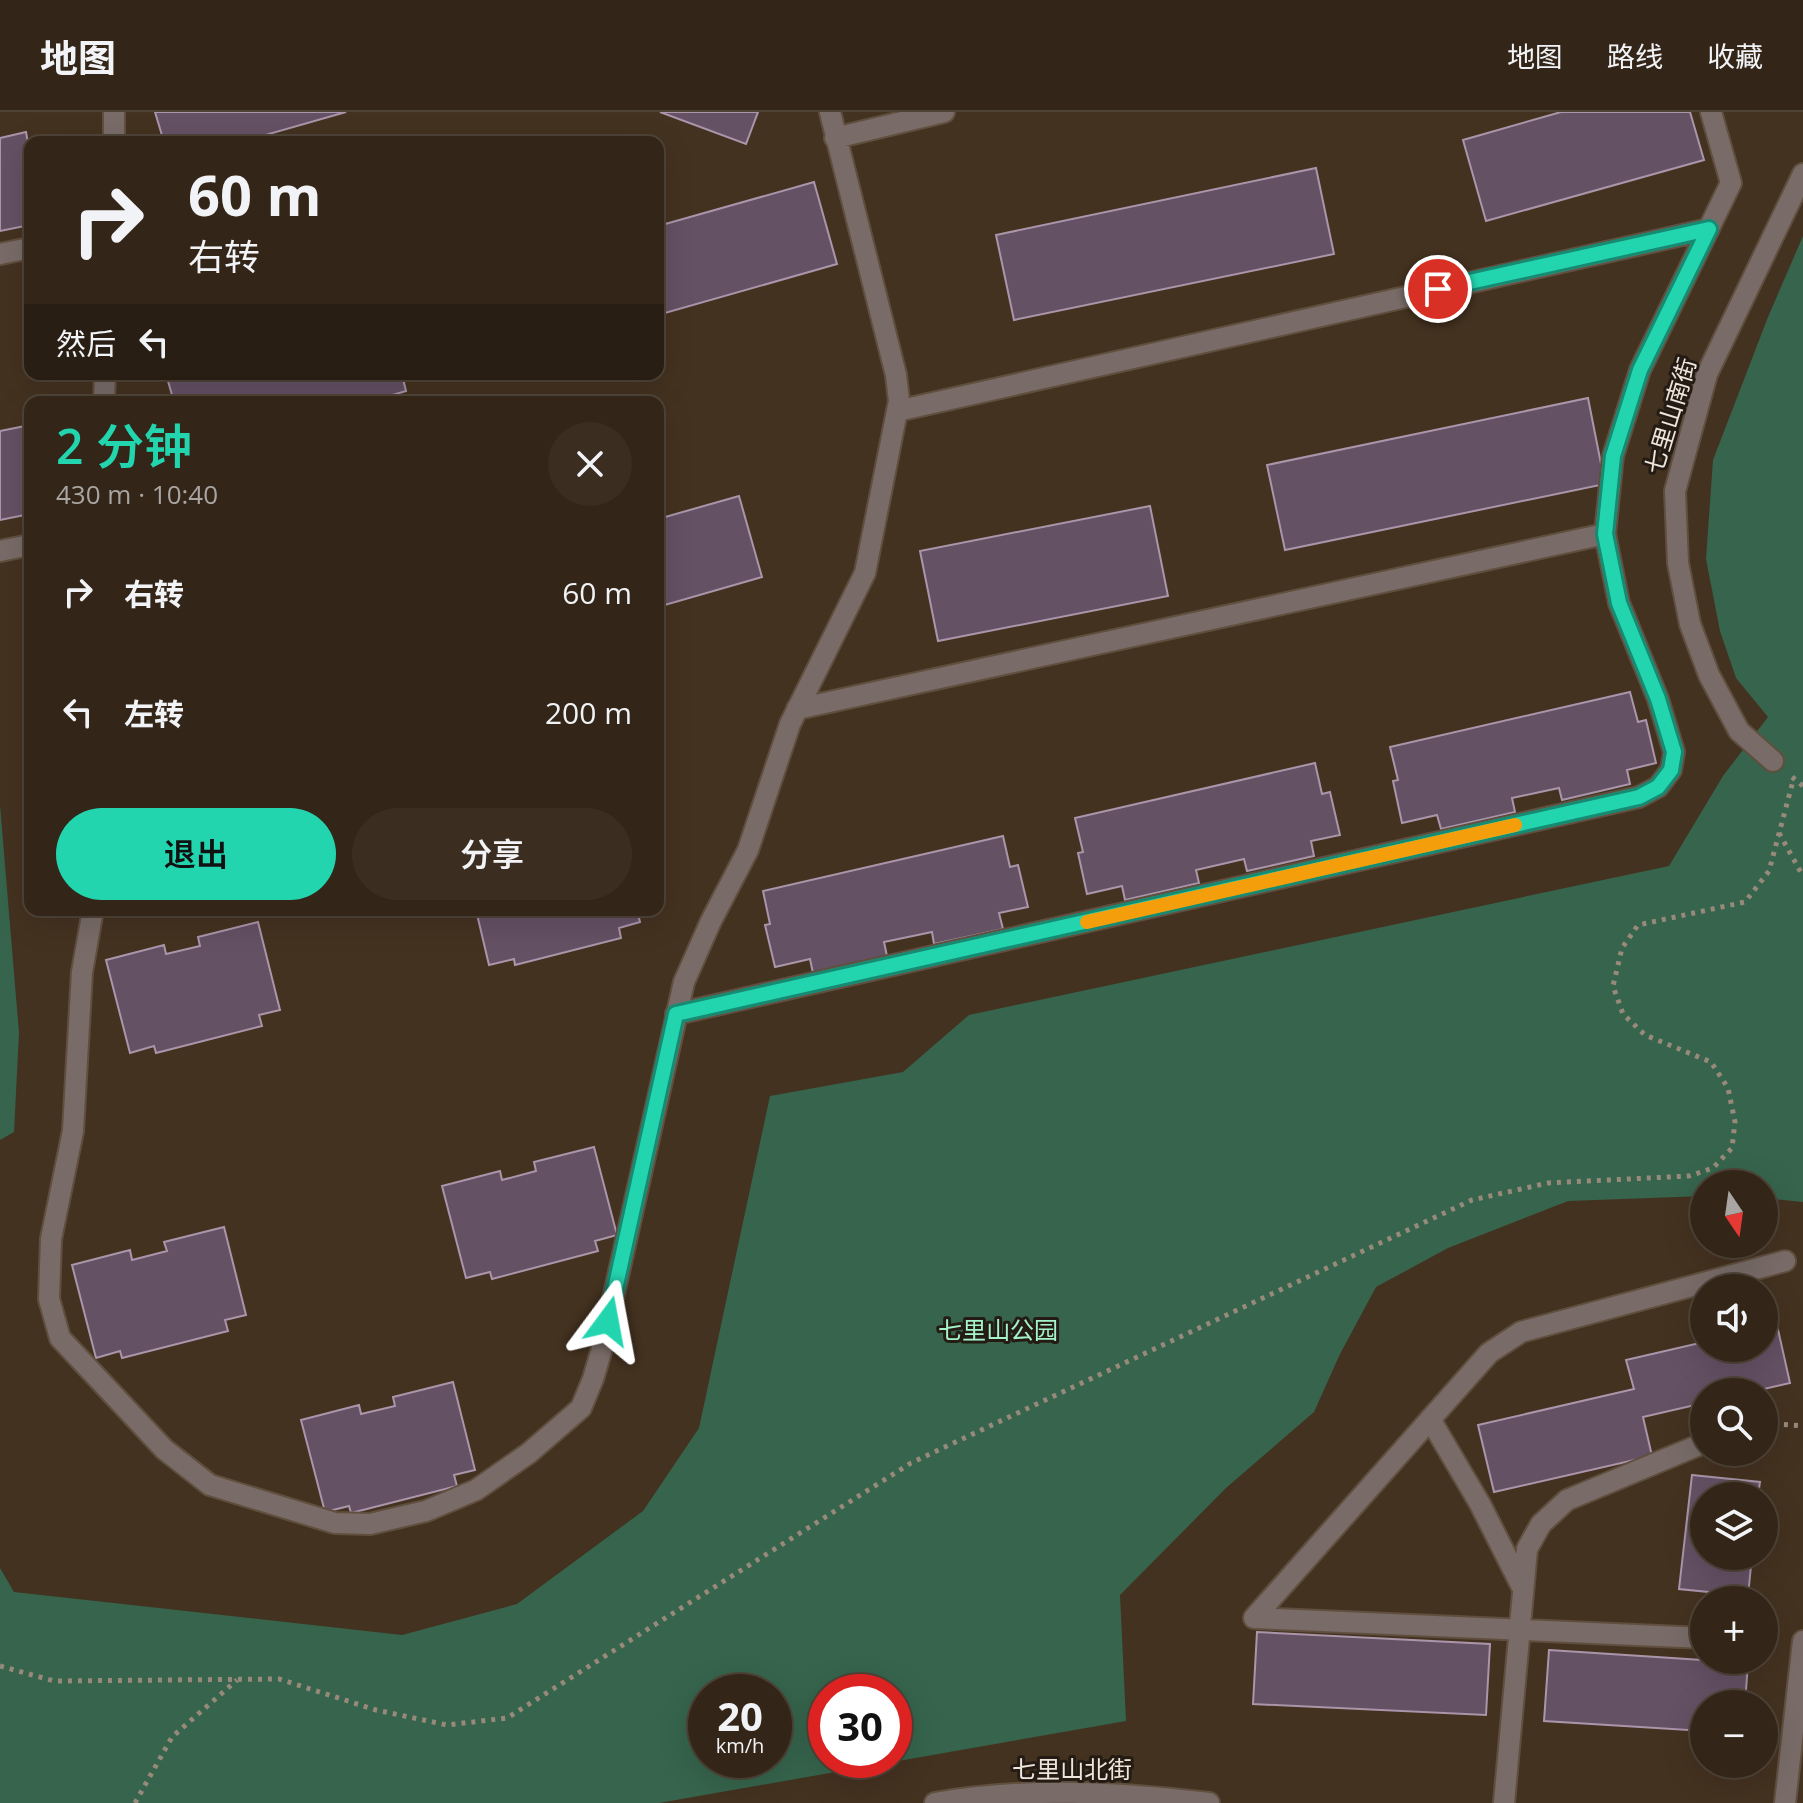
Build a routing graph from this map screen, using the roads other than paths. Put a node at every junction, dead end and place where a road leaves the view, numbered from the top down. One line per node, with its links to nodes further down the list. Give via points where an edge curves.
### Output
1 (114, 112): 5 (street)
2 (830, 112): 6 (street)
3 (944, 112): 6 (street)
4 (1711, 112): 8 (street, via 1731,183)
5 (114, 136)
6 (835, 138): 11 (street, via 896,375)
7 (1803, 174): 16 (street, 七里山南街, via 1707,374 1675,491 1678,563 1690,624 1739,731)
8 (1709, 229): 11 (street); 12 (street, via 1640,370 1613,456)
9 (24, 249): 10 (street)
10 (0, 254)
11 (897, 411): 15 (street, via 865,573)
12 (1605, 534): 15 (street); 18 (street, via 1619,603 1674,752 1671,770 1658,787 1639,797)
13 (24, 546): 14 (street)
14 (0, 551)
15 (797, 709): 18 (street, via 748,850 684,982)
16 (1773, 761)
17 (92, 916): 18 (street, via 82,972 73,1131 51,1239 49,1299 60,1338 164,1449 210,1485 335,1523 398,1518 476,1490 581,1408 601,1352)
18 (676, 1014)
19 (1785, 1261): 20 (street, via 1521,1332 1489,1353)
20 (1430, 1419): 22 (street); 23 (street, via 1254,1618)
21 (1690, 1449): 22 (street, via 1567,1500 1541,1524 1527,1549)
22 (1523, 1590): 23 (street)
23 (1520, 1629): 24 (street); 28 (street)
24 (1690, 1637)
25 (1803, 1641): 29 (street)
26 (935, 1803): 27 (street, 七里山北街, via 1047,1794)
27 (1209, 1803)
28 (1504, 1803)
29 (1785, 1803)

